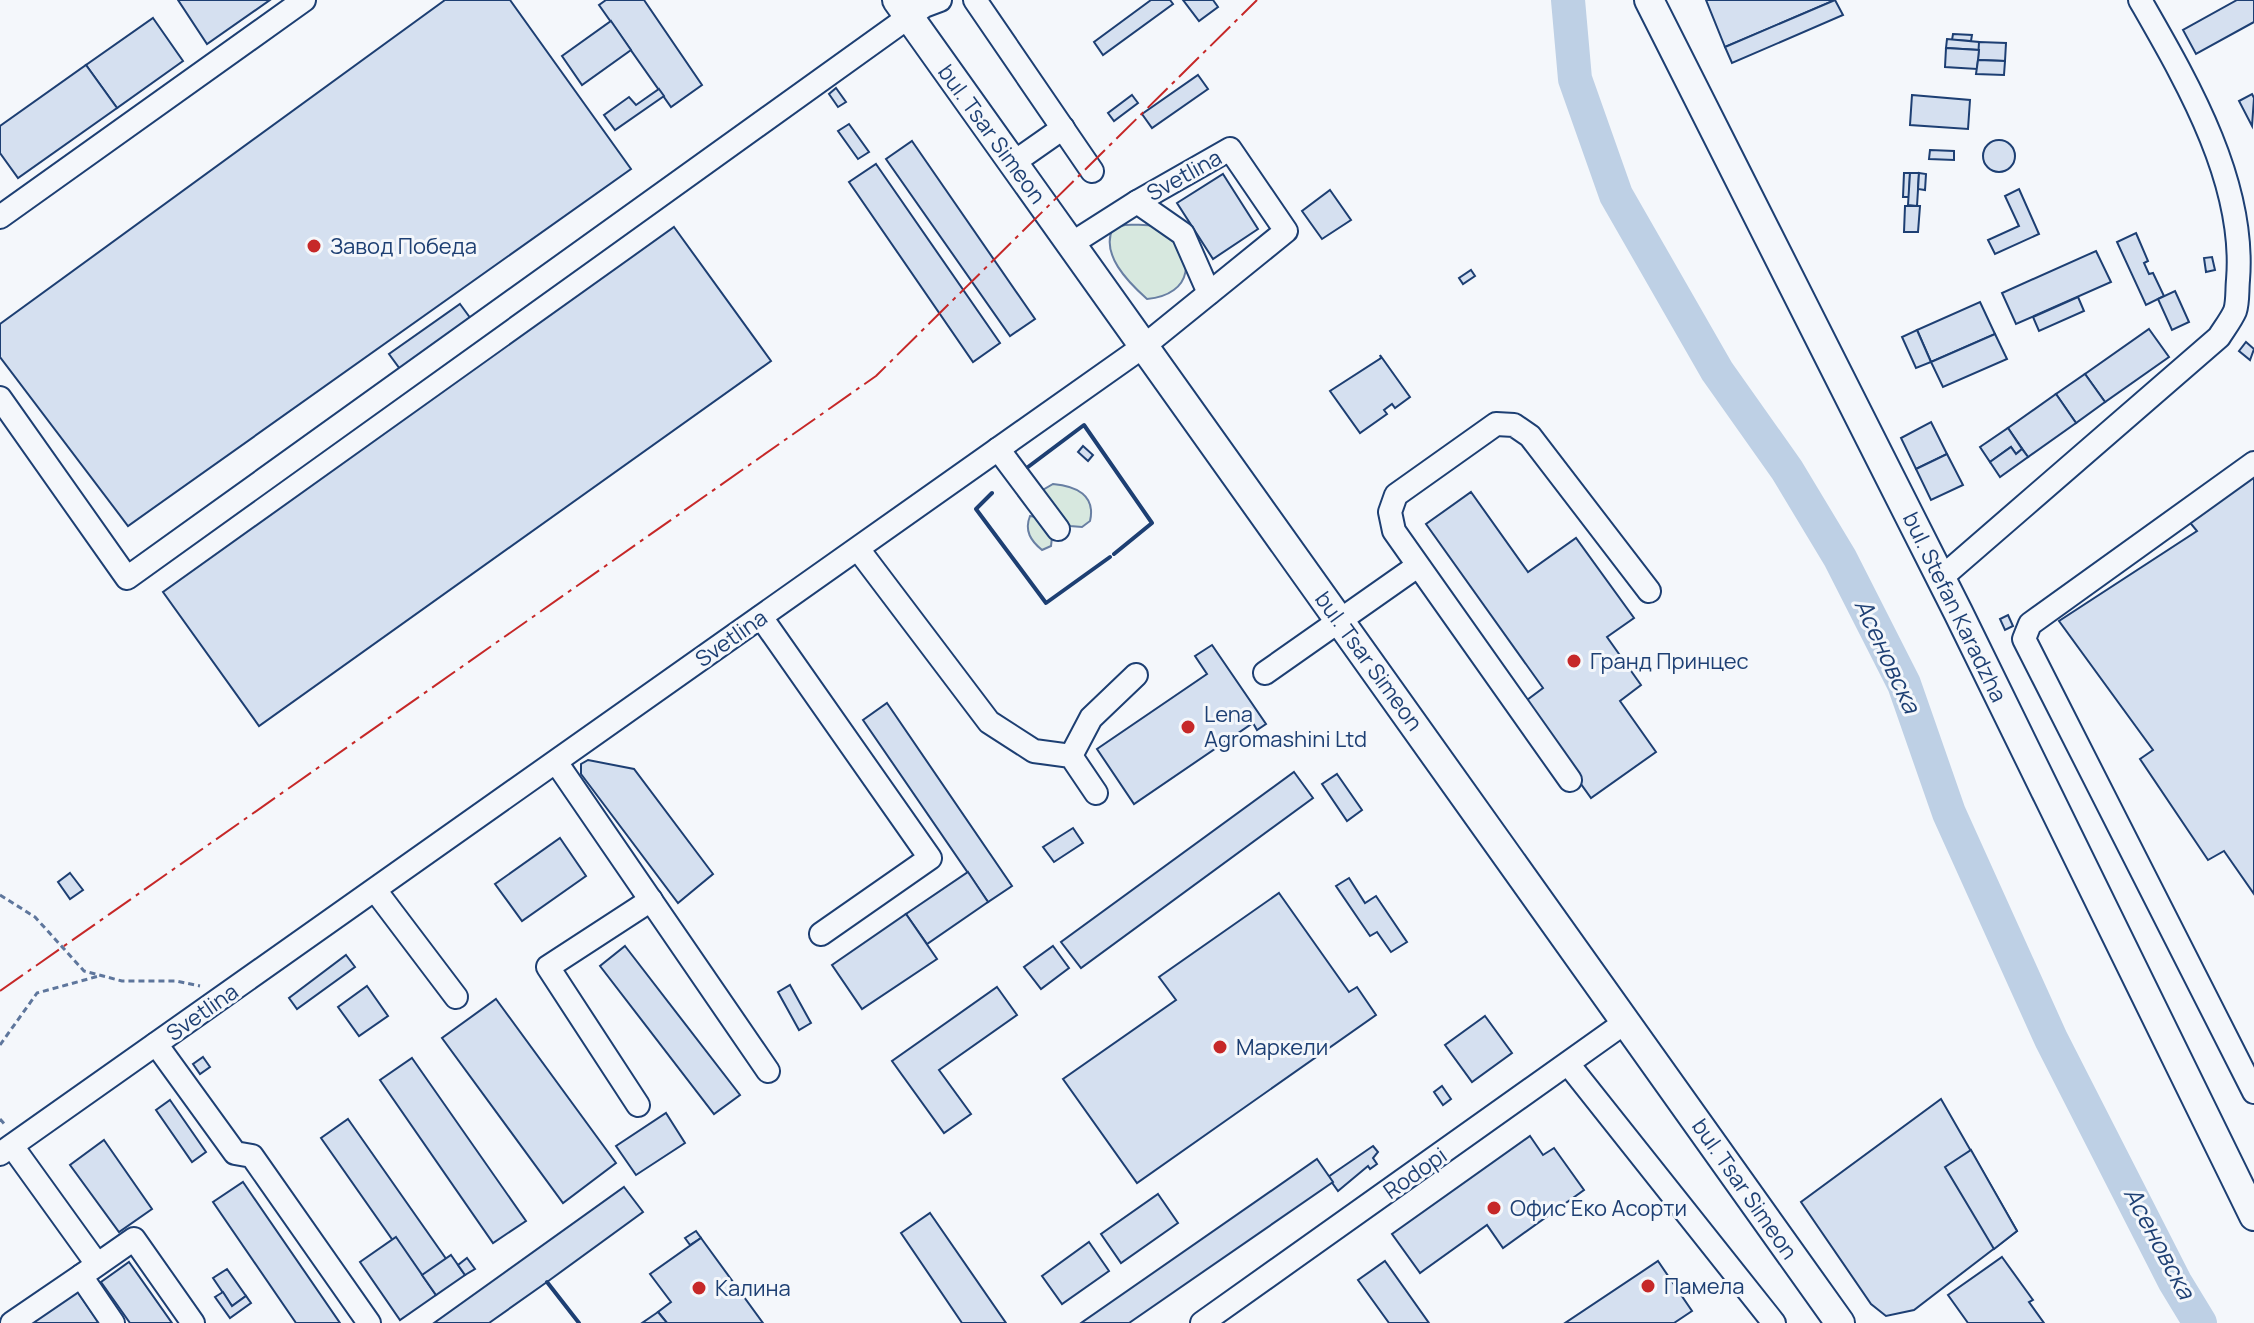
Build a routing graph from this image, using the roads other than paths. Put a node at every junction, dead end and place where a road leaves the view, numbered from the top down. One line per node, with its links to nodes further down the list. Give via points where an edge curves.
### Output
1 (304, 0): 11 (street)
2 (940, 0): 6 (street)
3 (975, 0): 7 (street)
4 (1649, 0): 21 (main road, bul. Stefan Karadzha)
5 (2140, 0): 21 (street, via 2219,160 2233,212 2239,265 2235,309 2219,337)
6 (903, 8): 8 (main road, bul. Tsar Simeon); 15 (street, via 127,578)
7 (1063, 128): 8 (street); 9 (street)
8 (1013, 163): 12 (main road, bul. Tsar Simeon)
9 (1092, 171)
10 (1137, 202): 12 (street); 13 (street, via 1183,234); 13 (street, Svetlina, via 1230,149 1286,231)
11 (0, 217)
12 (1071, 244): 14 (main road, bul. Tsar Simeon)
13 (1209, 293): 14 (street, Svetlina)
14 (1144, 346): 16 (street, Svetlina); 24 (main road, bul. Tsar Simeon)
15 (0, 398)
16 (998, 449): 18 (street); 19 (street, Svetlina)
17 (2254, 463): 39 (street, via 2030,624 2024,639)
18 (1058, 529)
19 (858, 549): 23 (street, Svetlina); 27 (street, via 989,722 1034,751)
20 (1416, 567): 22 (street, via 1394,531 1390,512 1396,495 1496,424 1514,425 1530,436); 24 (street); 29 (street)
21 (1941, 578): 42 (main road, bul. Stefan Karadzha)
22 (1649, 591)
23 (761, 617): 28 (street, Svetlina); 33 (street, via 930,858)
24 (1340, 619): 25 (street); 35 (main road, bul. Tsar Simeon)
25 (1265, 673)
26 (1136, 675): 27 (street, via 1091,718)
27 (1071, 756): 30 (street)
28 (556, 762): 31 (street, Svetlina); 32 (street)
29 (1570, 780)
30 (1096, 793)
31 (375, 890): 34 (street); 36 (street, Svetlina)
32 (651, 900): 38 (street); 40 (street, via 548,967)
33 (821, 934)
34 (456, 997)
35 (1627, 1021): 37 (street, Rodopi); 50 (main road, bul. Tsar Simeon)
36 (156, 1044): 41 (street, Svetlina); 47 (street, via 235,1153 252,1156)
37 (1569, 1065): 48 (street, Rodopi); 49 (street)
38 (768, 1071)
39 (2254, 1092)
40 (638, 1105)
41 (6, 1150): 43 (street)
42 (2254, 1216)
43 (89, 1270): 44 (street); 45 (street); 46 (street, via 134,1239)
44 (12, 1323)
45 (113, 1323)
46 (193, 1323)
47 (369, 1323)
48 (1202, 1323)
49 (1774, 1323)
50 (1840, 1323)

